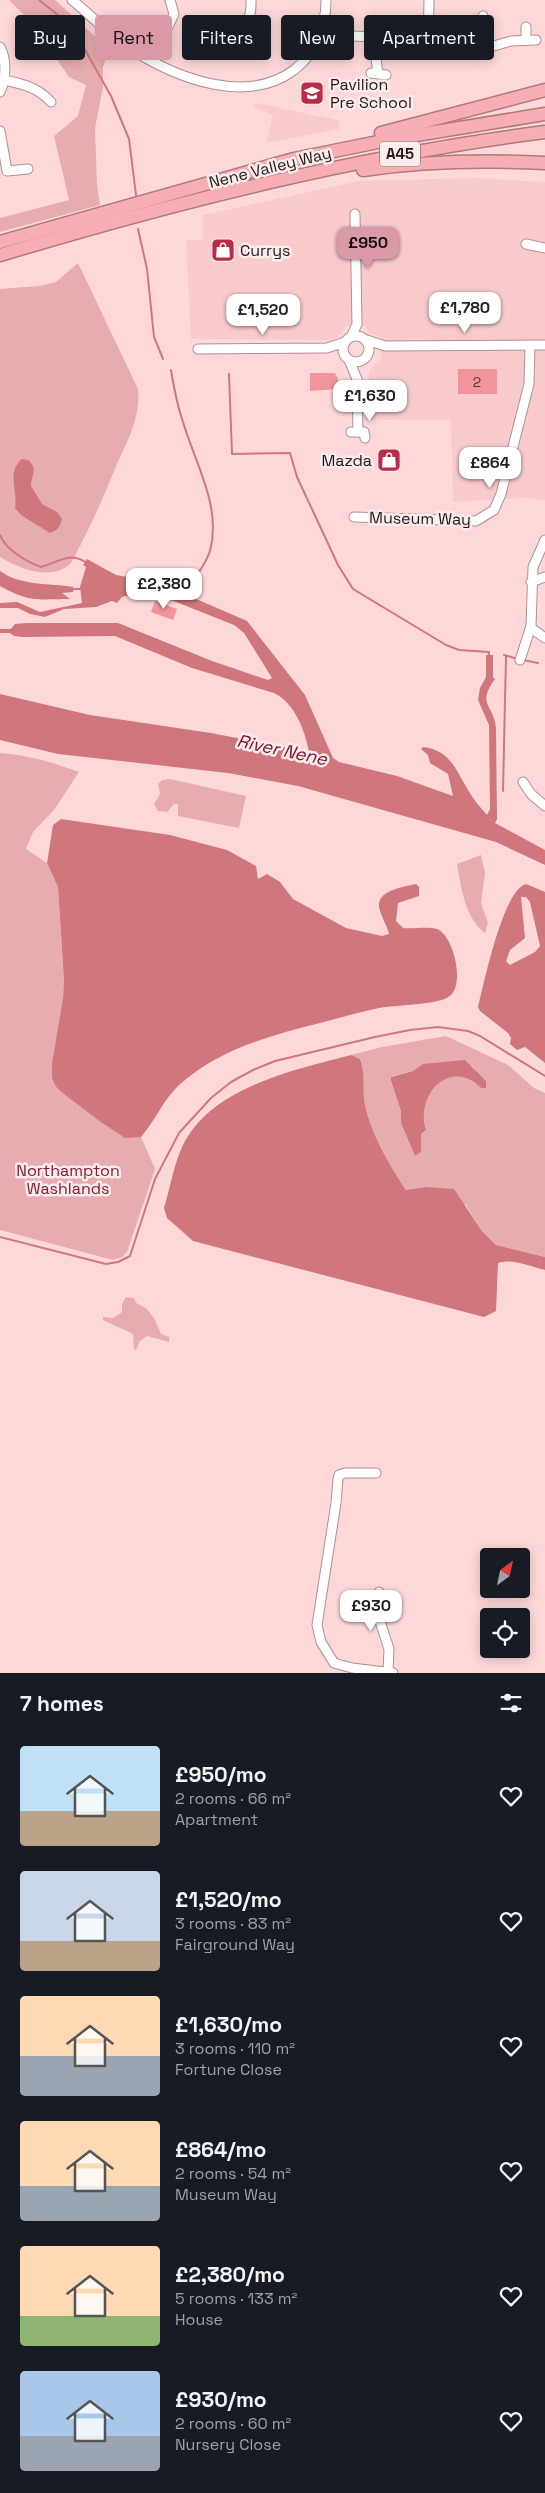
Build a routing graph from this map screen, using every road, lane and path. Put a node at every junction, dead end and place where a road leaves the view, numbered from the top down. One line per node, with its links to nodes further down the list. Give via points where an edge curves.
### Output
1 (72, 0): 6 (street)
2 (170, 0): 10 (street)
3 (251, 0): 7 (street)
4 (326, 0): 8 (street)
5 (429, 0): 9 (street)
6 (83, 3): 14 (street, via 103,28 134,51 167,68 218,84 264,86 282,79)
7 (251, 15)
8 (324, 15)
9 (429, 15)
10 (172, 19)
11 (526, 27): 12 (street, via 531,40)
12 (494, 46)
13 (0, 47): 17 (street)
14 (307, 60)
15 (376, 60): 16 (street)
16 (378, 74)
17 (4, 80): 19 (street); 20 (street, via 30,86)
18 (545, 90): 24 (highway, via 320,149)
19 (0, 92)
20 (50, 96)
21 (545, 114): 24 (highway, Nene Valley Way / A45)
22 (0, 131): 27 (street)
23 (545, 132): 28 (highway, Nene Valley Way / A45, via 401,154)
24 (294, 159): 30 (highway, Nene Valley Way / A45)
25 (545, 163): 28 (highway, via 435,161)
26 (28, 169): 27 (street)
27 (3, 172)
28 (256, 184): 33 (highway, Nene Valley Way / A45)
29 (355, 214): 34 (street)
30 (0, 242)
31 (526, 244): 32 (street)
32 (545, 248)
33 (0, 255)
34 (357, 324): 35 (street); 36 (street)
35 (365, 339): 36 (street); 39 (street); 43 (street, via 369,346)
36 (348, 340): 40 (street); 42 (street)
37 (530, 345): 38 (street); 39 (street); 46 (street, Museum Way, via 528,384 501,494 494,510 476,521)
38 (545, 345)
39 (385, 346): 43 (street, via 375,349)
40 (327, 348): 41 (street); 42 (street)
41 (198, 349)
42 (347, 357): 43 (street, via 358,362); 44 (street)
43 (367, 357): 44 (street)
44 (357, 379): 45 (street)
45 (358, 434)
46 (354, 517)
47 (545, 540): 48 (street)
48 (541, 554): 50 (street)
49 (545, 577): 50 (street)
50 (531, 582): 51 (street)
51 (530, 628): 52 (street); 53 (street)
52 (545, 638)
53 (520, 660)
54 (523, 782): 55 (street)
55 (545, 806)
56 (376, 1473): 58 (street, via 339,1475 317,1625 321,1642 334,1663)
57 (379, 1592): 58 (street, via 378,1615 389,1649)
58 (390, 1672)

